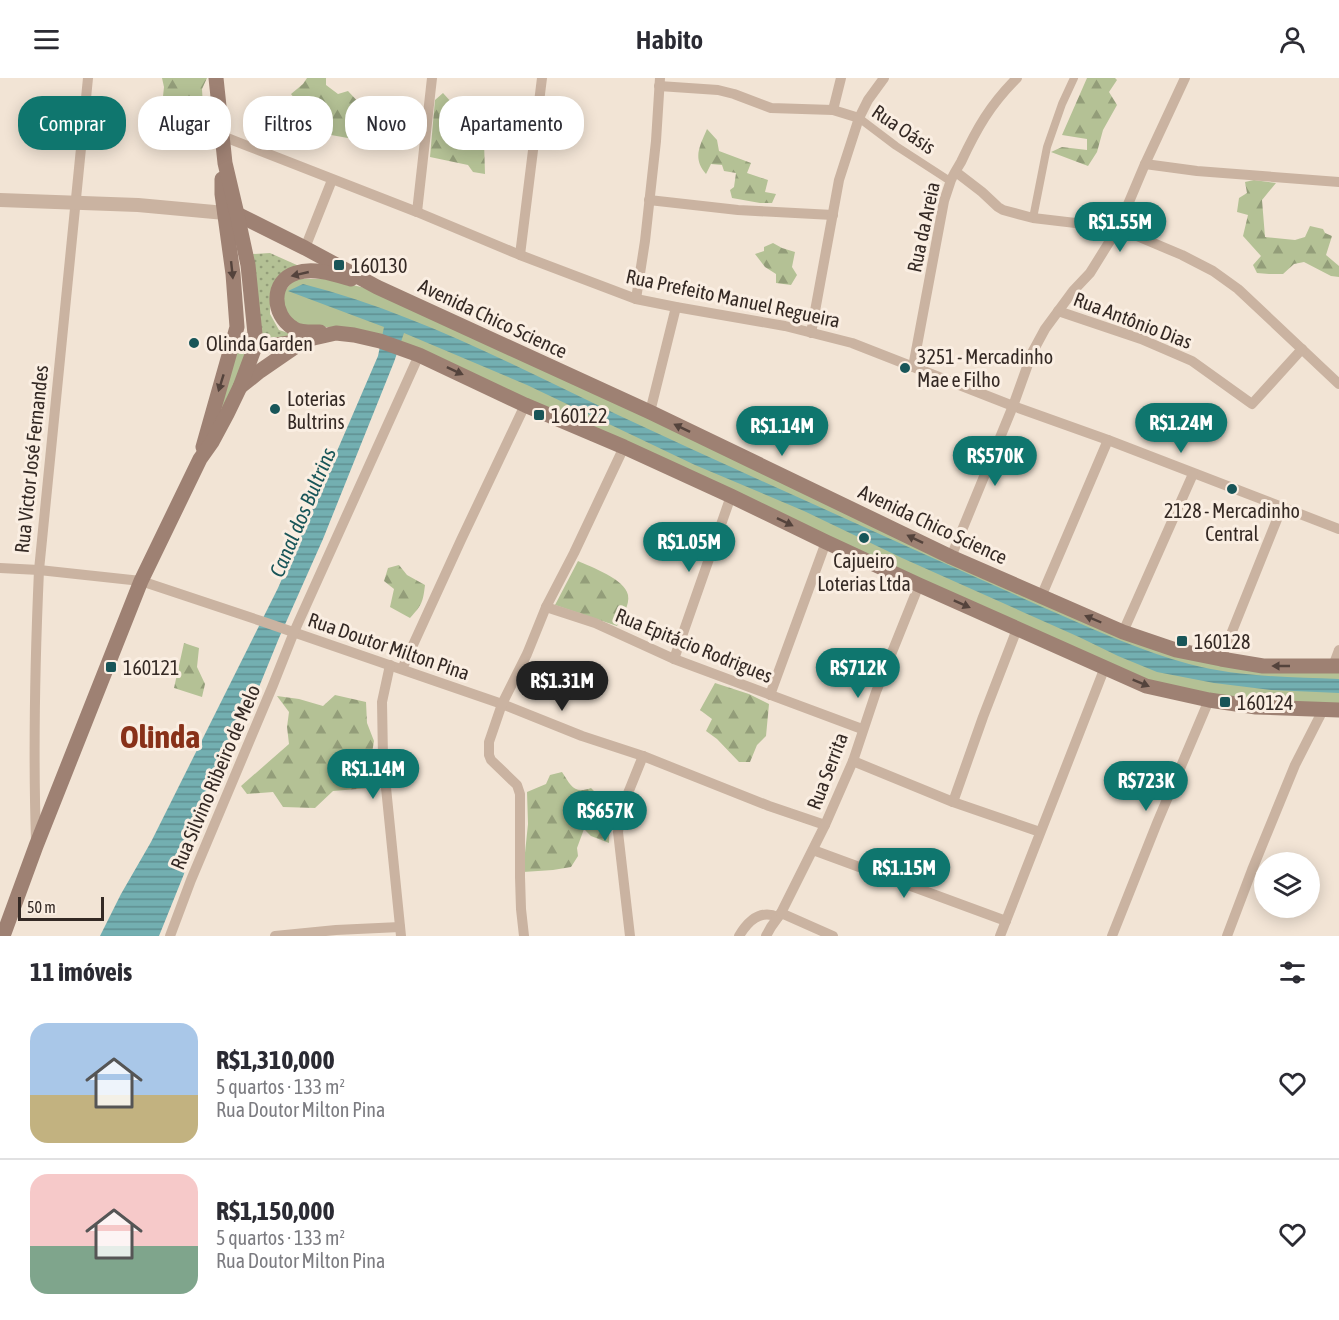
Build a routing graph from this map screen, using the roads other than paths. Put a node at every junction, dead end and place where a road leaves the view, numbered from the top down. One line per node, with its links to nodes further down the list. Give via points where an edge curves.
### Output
1 (88, 78): 22 (street, Rua Victor José Fernandes)
2 (216, 78): 11 (main road)
3 (432, 78): 23 (street)
4 (542, 78): 29 (street)
5 (841, 78): 12 (street)
6 (884, 78): 13 (street)
7 (1017, 78): 17 (street, Rua da Areia, via 990,108)
8 (1074, 78): 26 (street, via 1047,147)
9 (1185, 78): 16 (street)
10 (660, 82): 12 (street, Rua Oásis, via 718,90 771,108); 21 (street)
11 (218, 96)
12 (832, 110): 13 (street, Rua Oásis)
13 (859, 118): 17 (street, Rua Oásis, via 896,146); 25 (street, via 839,180)
14 (231, 140): 18 (street, Rua Prefeito Manuel Regueira)
15 (224, 150): 24 (main road)
16 (1145, 164): 19 (street); 27 (street)
17 (953, 177): 26 (street, via 982,192 998,207); 41 (street, Rua da Areia, via 944,201)
18 (332, 180): 23 (street, Rua Prefeito Manuel Regueira); 28 (street)
19 (1339, 182)
20 (0, 200): 22 (street)
21 (649, 200): 25 (street); 31 (street)
22 (74, 202): 24 (street); 57 (street, Rua Victor José Fernandes)
23 (417, 212): 29 (street, Rua Prefeito Manuel Regueira)
24 (231, 213): 28 (main road, Avenida Chico Science); 34 (main road, one-way to 34); 38 (main road, via 249,274)
25 (833, 215): 36 (street)
26 (1033, 218): 27 (street)
27 (1118, 228): 33 (street, via 1090,273); 39 (street, via 1226,279)
28 (305, 248): 30 (main road, Avenida Chico Science)
29 (520, 255): 31 (street, Rua Prefeito Manuel Regueira)
30 (376, 287): 35 (main road, one-way to 35, via 312,271 295,273 286,279 276,304 281,317 298,330); 46 (main road, Avenida Chico Science)
31 (636, 299): 32 (street, Rua Prefeito Manuel Regueira)
32 (676, 308): 36 (street, Rua Prefeito Manuel Regueira); 46 (street)
33 (1058, 311): 39 (street, Rua Antônio Dias, via 1192,361 1252,404); 45 (street, via 1032,353)
34 (237, 327): 38 (main road); 49 (main road, one-way to 49)
35 (336, 333): 37 (main road); 40 (main road, via 380,341)
36 (811, 333): 41 (street, Rua Prefeito Manuel Regueira, via 852,343)
37 (305, 340): 38 (main road); 43 (main road)
38 (256, 345): 43 (main road)
39 (1302, 349): 42 (street)
40 (419, 355): 44 (main road, one-way to 44); 63 (street, Rua Silvino Ribeiro de Melo)
41 (913, 367): 45 (street, Rua Prefeito Manuel Regueira)
42 (1339, 384)
43 (240, 387): 49 (main road)
44 (525, 405): 48 (main road); 71 (street)
45 (1013, 406): 47 (street, Rua Prefeito Manuel Regueira); 55 (street)
46 (650, 412): 55 (main road, Avenida Chico Science, one-way to 46)
47 (1108, 440): 50 (street, Rua Prefeito Manuel Regueira); 60 (street)
48 (624, 447): 51 (main road); 61 (street)
49 (200, 459): 58 (main road)
50 (1193, 474): 52 (street, Rua Prefeito Manuel Regueira); 64 (street)
51 (731, 496): 54 (main road, one-way to 54); 66 (street)
52 (1282, 507): 53 (street, Rua Prefeito Manuel Regueira); 67 (street)
53 (1339, 529)
54 (826, 542): 59 (main road); 72 (street)
55 (951, 557): 60 (main road, Avenida Chico Science)
56 (0, 568): 57 (street, Rua Doutor Milton Pina)
57 (39, 570): 58 (street, Rua Doutor Milton Pina); 83 (street, Rua Victor José Fernandes)
58 (141, 581): 63 (street, Rua Doutor Milton Pina); 83 (main road)
59 (919, 585): 62 (main road, one-way to 62); 77 (street, Rua Serrita)
60 (1041, 597): 64 (main road, Avenida Chico Science, one-way to 60)
61 (546, 607): 66 (street, Rua Epitácio Rodrigues, via 595,623); 74 (street)
62 (1017, 629): 70 (main road); 80 (street)
63 (291, 631): 68 (street, Rua Doutor Milton Pina); 89 (street, Rua Silvino Ribeiro de Melo, via 273,685)
64 (1124, 632): 67 (main road, Avenida Chico Science, via 1176,650)
65 (1339, 650): 69 (street)
66 (674, 659): 72 (street, Rua Epitácio Rodrigues)
67 (1221, 659): 69 (main road, Avenida Chico Science, one-way to 67, via 1263,666)
68 (390, 665): 71 (street, Rua Doutor Milton Pina); 87 (street, via 382,702 382,741)
69 (1336, 666)
70 (1105, 667): 73 (main road, one-way to 73, via 1146,686); 82 (street)
71 (402, 669): 74 (street, Rua Doutor Milton Pina)
72 (770, 695): 77 (street, Rua Epitácio Rodrigues)
73 (1209, 700): 75 (main road); 97 (street)
74 (502, 704): 78 (street, Rua Doutor Milton Pina); 91 (street, via 488,749 493,764 517,785 520,794)
75 (1323, 710): 76 (main road); 98 (street, via 1295,765)
76 (1339, 710)
77 (862, 729): 79 (street, Rua Serrita)
78 (643, 756): 81 (street, Rua Doutor Milton Pina); 92 (street, via 622,808 618,832)
79 (853, 761): 80 (street); 81 (street, Rua Serrita)
80 (953, 802): 82 (street)
81 (825, 825): 84 (street, Rua Serrita)
82 (1040, 832): 86 (street)
83 (36, 846): 88 (main road)
84 (813, 850): 85 (street, Rua Serrita); 86 (street)
85 (779, 915): 93 (street, via 755,917); 94 (street, Rua Serrita); 95 (street)
86 (1006, 921): 96 (street)
87 (401, 931): 90 (street, via 336,930)
88 (3, 936)
89 (170, 936)
90 (278, 936)
91 (524, 936)
92 (630, 936)
93 (739, 936)
94 (766, 936)
95 (833, 936)
96 (1000, 936)
97 (1112, 936)
98 (1227, 936)

